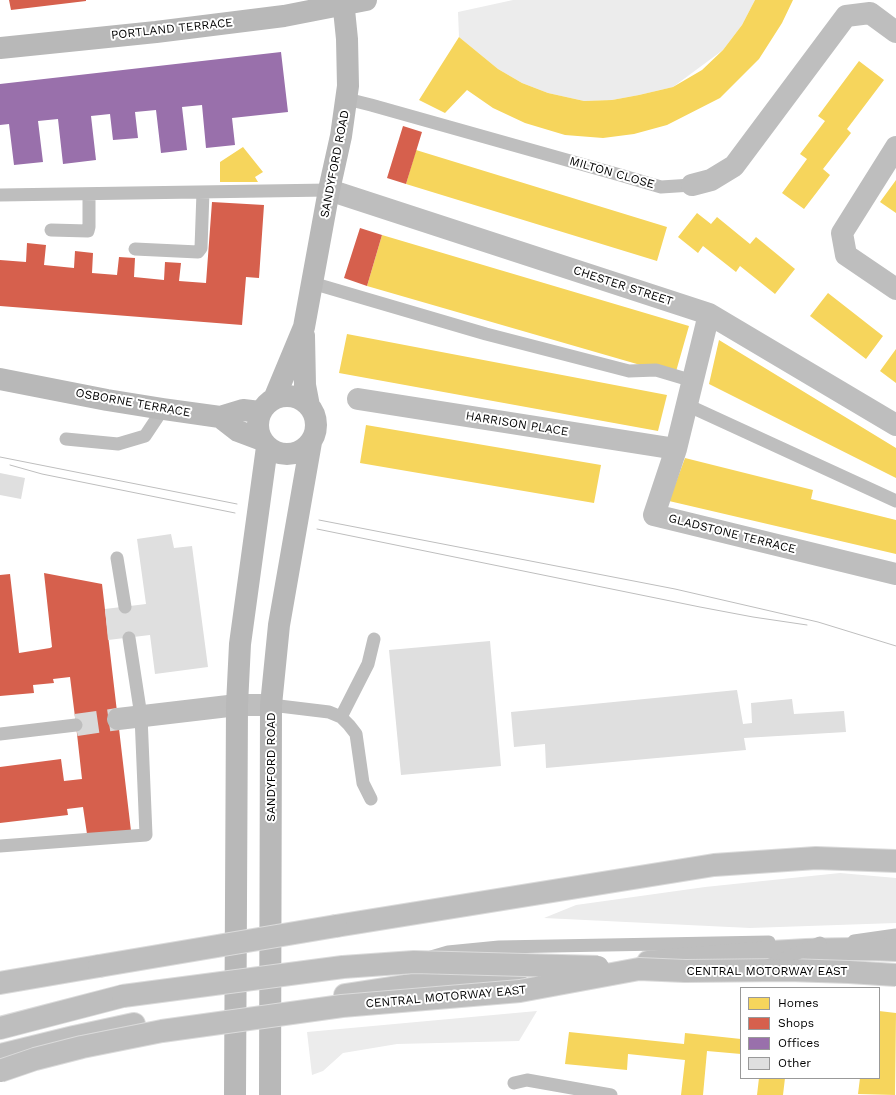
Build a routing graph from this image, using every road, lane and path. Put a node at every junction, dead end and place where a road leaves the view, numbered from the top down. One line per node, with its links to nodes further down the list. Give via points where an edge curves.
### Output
1 (366, 0): 2 (main road, PORTLAND TERRACE)
2 (344, 3): 4 (main road, PORTLAND TERRACE, via 262,19); 5 (main road, SANDYFORD ROAD)
3 (896, 32): 7 (main road, MILTON CLOSE, via 870,13 846,16 734,166 711,180)
4 (0, 48)
5 (347, 100): 7 (lane, MILTON CLOSE, via 409,115 661,187); 8 (main road, SANDYFORD ROAD)
6 (896, 147): 15 (main road, via 842,233 846,255)
7 (692, 185)
8 (329, 190): 9 (lane); 14 (main road, SANDYFORD ROAD); 16 (main road, CHESTER STREET)
9 (203, 192): 10 (lane); 13 (lane, via 201,248 198,252)
10 (88, 194): 11 (lane); 12 (lane, via 88,231)
11 (0, 195)
12 (51, 230)
13 (134, 249)
14 (312, 283): 17 (main road, SANDYFORD ROAD); 19 (lane, via 486,334 629,372 656,370)
15 (896, 289)
16 (709, 314): 19 (main road, GLADSTONE TERRACE); 26 (main road, CHESTER STREET)
17 (304, 327): 21 (main road, SANDYFORD ROAD); 23 (main road, SANDYFORD ROAD, via 305,385)
18 (0, 378): 24 (main road, OSBORNE TERRACE)
19 (693, 381): 22 (main road, GLADSTONE TERRACE)
20 (358, 399): 30 (main road, HARRISON PLACE)
21 (267, 405): 23 (main road, via 283,396 293,396); 25 (main road); 29 (main road, via 258,421 258,431)
22 (687, 405): 30 (main road, GLADSTONE TERRACE); 31 (lane)
23 (309, 406): 28 (main road, via 316,424)
24 (164, 409): 25 (main road, OSBORNE TERRACE); 27 (lane, via 145,436 118,444)
25 (220, 417): 29 (main road, OSBORNE TERRACE, via 238,431)
26 (896, 426)
27 (66, 439)
28 (310, 442): 29 (main road, via 304,449 285,454 276,452); 38 (main road, SANDYFORD ROAD, via 279,625)
29 (264, 444): 37 (main road, via 240,644)
30 (676, 449): 33 (main road, GLADSTONE TERRACE, via 654,515)
31 (896, 501)
32 (117, 558): 34 (lane)
33 (896, 574)
34 (125, 607)
35 (129, 638): 39 (lane)
36 (374, 639): 40 (lane, via 368,664)
37 (236, 705): 38 (main road); 39 (main road); 59 (main road)
38 (271, 705): 40 (lane, via 329,712); 60 (main road, SANDYFORD ROAD)
39 (141, 716): 41 (main road); 45 (lane, via 146,835)
40 (341, 717): 44 (lane, via 356,734 363,783)
41 (118, 719)
42 (76, 725): 43 (lane)
43 (0, 734)
44 (371, 799)
45 (0, 846)
46 (896, 861): 54 (main road, bridge, via 816,858 714,865)
47 (896, 935): 48 (lane)
48 (820, 943): 50 (lane, bridge, via 499,947 448,952); 52 (lane, bridge)
49 (896, 950): 56 (main road, CENTRAL MOTORWAY EAST, via 781,951 463,977 134,1024)
50 (414, 962): 51 (main road, bridge); 55 (main road, bridge, via 343,968 123,996)
51 (639, 969): 52 (main road, CENTRAL MOTORWAY EAST, bridge); 57 (main road, CENTRAL MOTORWAY EAST, bridge, via 520,991 342,1006 162,1030 82,1047)
52 (762, 969): 53 (main road, CENTRAL MOTORWAY EAST, bridge)
53 (896, 975)
54 (0, 983)
55 (0, 1028)
56 (0, 1056)
57 (0, 1071)
58 (514, 1083): 61 (lane, via 527,1080)
59 (235, 1095)
60 (270, 1095)
61 (611, 1095)

